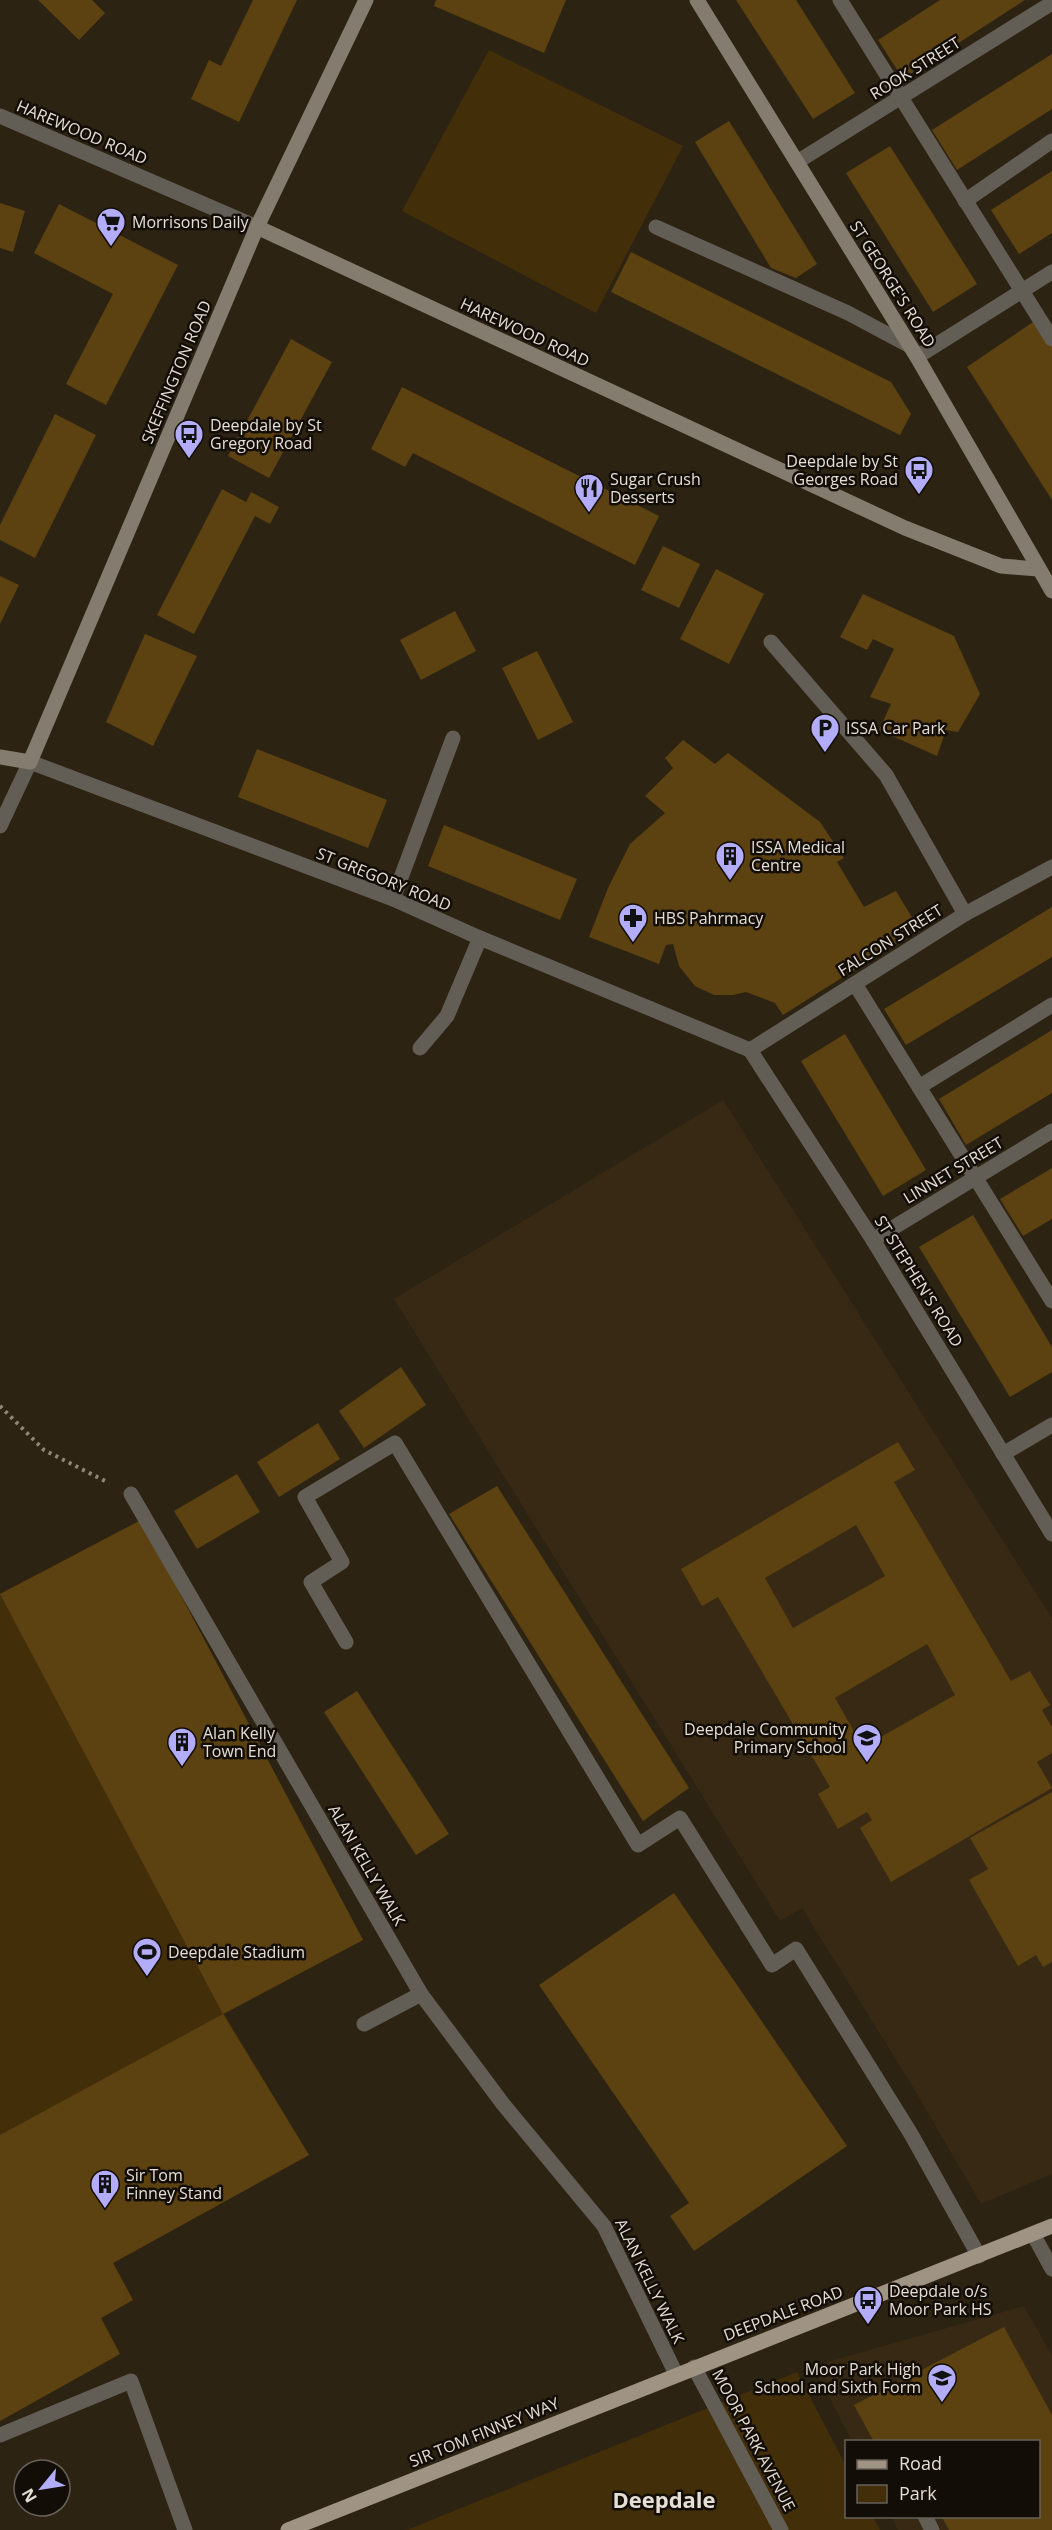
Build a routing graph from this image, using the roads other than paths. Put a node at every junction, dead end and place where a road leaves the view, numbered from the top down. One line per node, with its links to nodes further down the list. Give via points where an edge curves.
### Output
1 (366, 0): 10 (street, SKEFFINGTON ROAD)
2 (697, 0): 8 (street, ST GEORGE'S ROAD)
3 (844, 2): 5 (street)
4 (1052, 3): 5 (street, ROOK STREET)
5 (901, 98): 8 (street, ROOK STREET); 9 (street)
6 (0, 116): 10 (street, HAREWOOD ROAD)
7 (1052, 141): 9 (street)
8 (797, 162): 15 (street, ST GEORGE'S ROAD)
9 (965, 201): 13 (street)
10 (257, 227): 16 (street, HAREWOOD ROAD, via 905,528 1001,566); 21 (street, SKEFFINGTON ROAD)
11 (656, 227): 15 (street, via 848,313)
12 (1052, 272): 13 (street)
13 (1022, 291): 14 (street); 15 (street)
14 (1052, 339)
15 (912, 351): 16 (street, ST GEORGE'S ROAD)
16 (1038, 569): 17 (street, ST GEORGE'S ROAD)
17 (1052, 591)
18 (771, 642): 25 (street, via 886,775)
19 (453, 738): 24 (street)
20 (0, 757): 21 (street, ST GREGORY ROAD)
21 (30, 762): 22 (street); 24 (street, ST GREGORY ROAD)
22 (0, 826)
23 (1052, 867): 25 (street, FALCON STREET)
24 (393, 899): 26 (street, ST GREGORY ROAD)
25 (965, 914): 27 (street, FALCON STREET)
26 (480, 938): 29 (street, via 447,1017); 30 (street, ST GREGORY ROAD)
27 (855, 984): 30 (street, FALCON STREET); 31 (street)
28 (1052, 1005): 31 (street)
29 (420, 1048)
30 (750, 1050): 34 (street, ST STEPHEN'S ROAD)
31 (919, 1087): 33 (street)
32 (1052, 1131): 33 (street, LINNET STREET)
33 (976, 1178): 34 (street, LINNET STREET); 35 (street)
34 (873, 1240): 38 (street, ST STEPHEN'S ROAD)
35 (1046, 1278): 36 (street)
36 (1052, 1301)
37 (1052, 1425): 38 (street)
38 (1003, 1454): 40 (street, ST STEPHEN'S ROAD)
39 (132, 1494): 42 (street, ALAN KELLY WALK)
40 (1052, 1534)
41 (346, 1642): 46 (street, via 311,1582 342,1562 304,1497 395,1443 638,1845 680,1818 772,1965 796,1949 911,2134)
42 (421, 1994): 43 (street); 49 (street, ALAN KELLY WALK, via 503,2104 604,2226)
43 (364, 2024)
44 (1052, 2226): 45 (main road, DEEPDALE ROAD)
45 (1033, 2234): 46 (main road, DEEPDALE ROAD); 47 (street)
46 (980, 2256): 48 (main road, DEEPDALE ROAD)
47 (1052, 2269)
48 (694, 2367): 49 (main road, SIR TOM FINNEY WAY); 53 (street, MOOR PARK AVENUE)
49 (676, 2374): 52 (main road, SIR TOM FINNEY WAY)
50 (0, 2435): 51 (street, via 131,2382)
51 (185, 2530)
52 (288, 2530)
53 (782, 2530)

